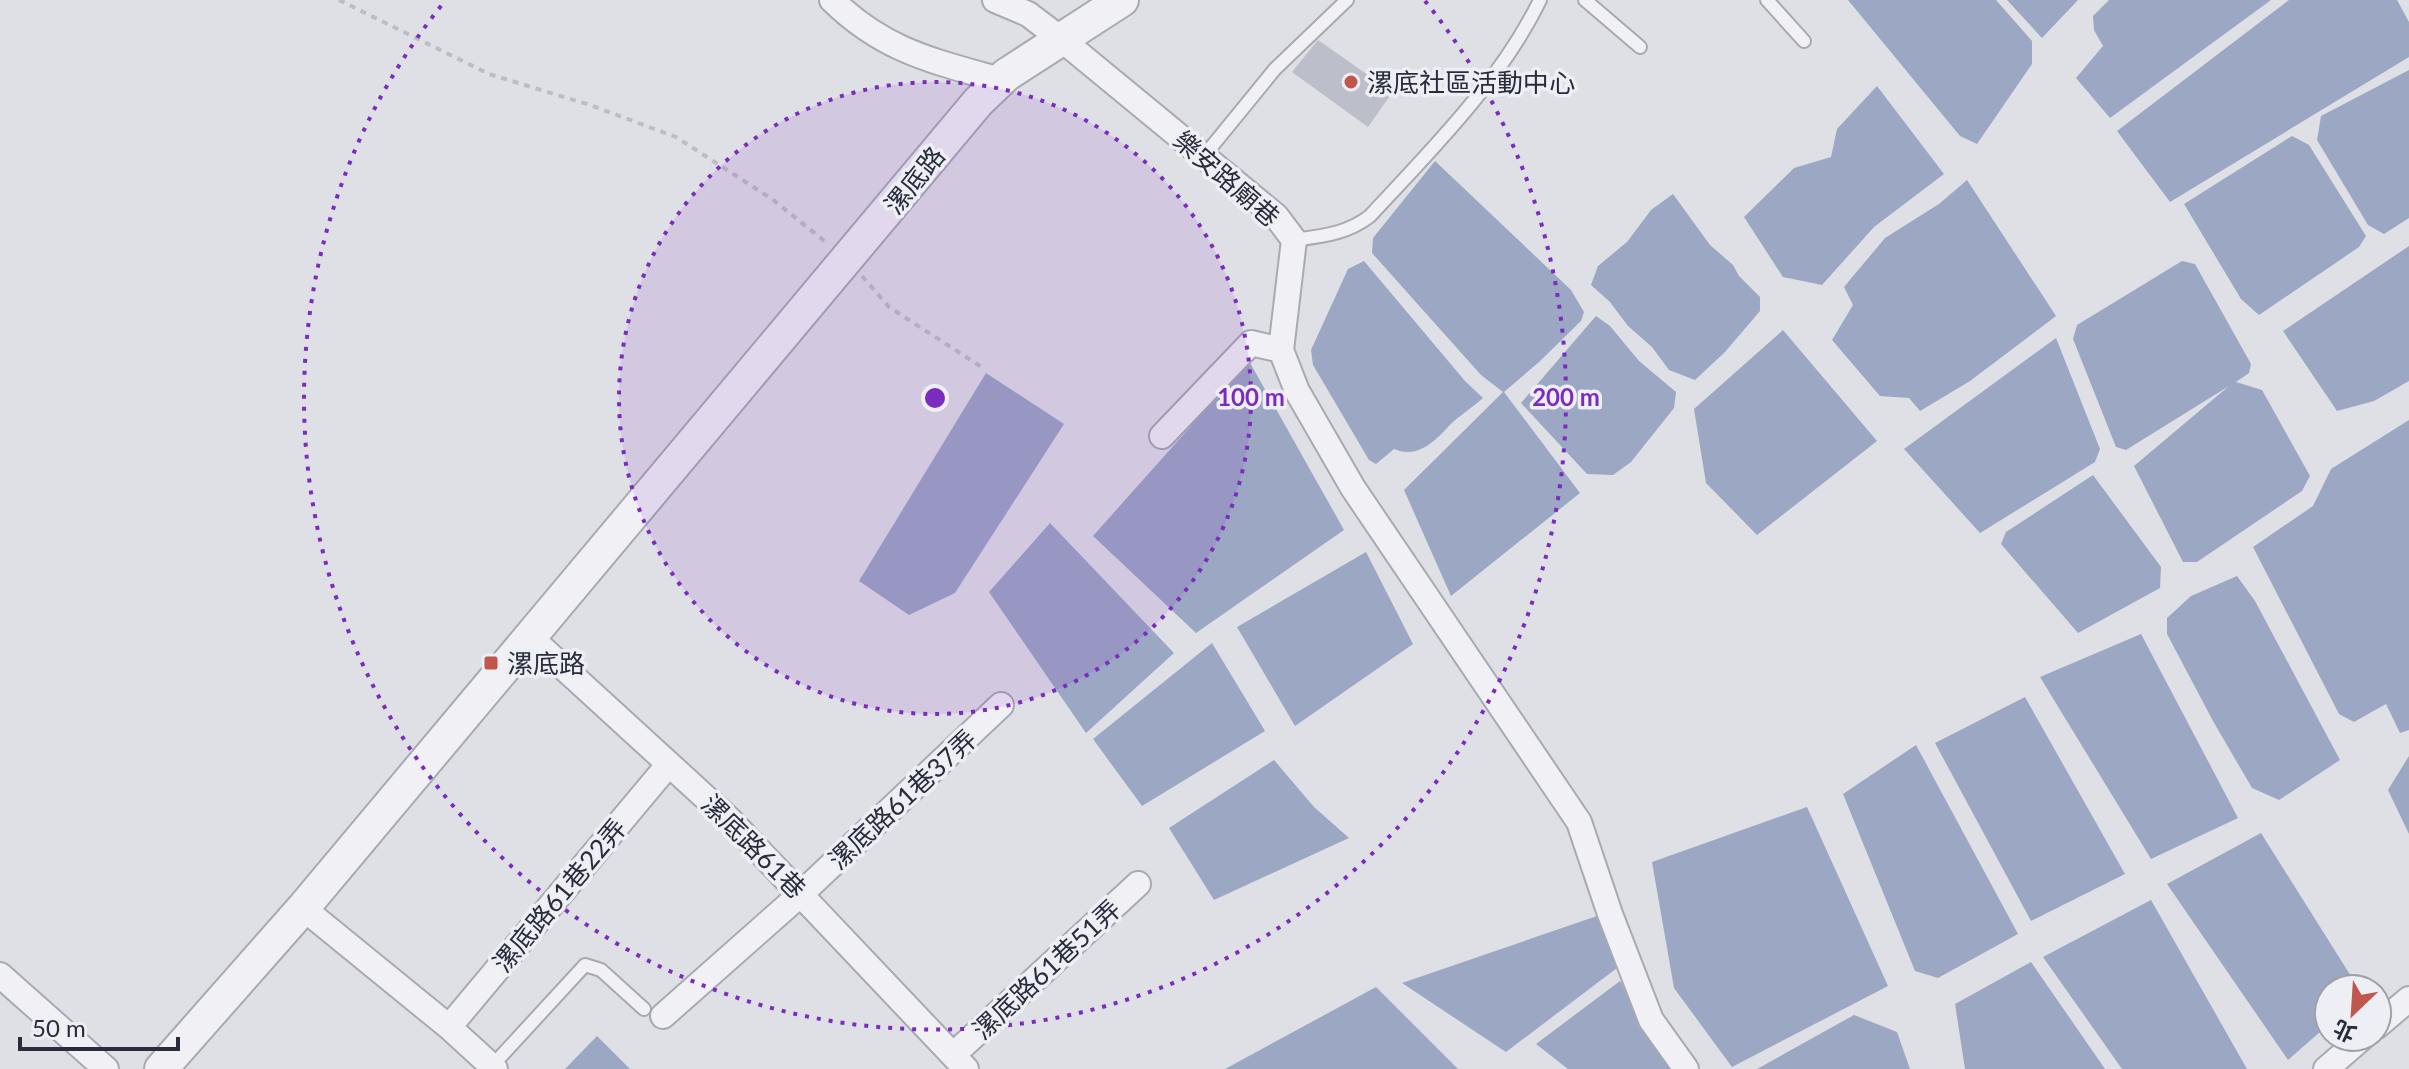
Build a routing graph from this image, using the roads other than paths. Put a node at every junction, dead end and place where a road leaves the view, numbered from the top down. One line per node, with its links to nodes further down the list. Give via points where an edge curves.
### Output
1 (832, 0): 11 (street, via 872,33 912,55)
2 (995, 0): 8 (street, 樂安路廟巷, via 1028,14)
3 (1122, 0): 8 (street, 漯底路)
4 (1347, 0): 12 (lane, via 1275,69)
5 (1540, 0): 13 (lane, via 1524,32 1452,127 1370,216 1331,235)
6 (1585, 0): 10 (lane)
7 (1767, 0): 9 (lane)
8 (1061, 39): 11 (street, 漯底路); 12 (street, 樂安路廟巷)
9 (1804, 41)
10 (1640, 47)
11 (1000, 80): 16 (street, 漯底路)
12 (1204, 156): 13 (street, 樂安路廟巷, via 1276,216)
13 (1294, 240): 14 (street, 樂安路廟巷)
14 (1281, 350): 15 (street, via 1251,343); 32 (street, via 1297,391 1353,488 1579,822 1651,1020)
15 (1162, 436)
16 (529, 636): 18 (street, 漯底路61巷); 21 (street, 漯底路)
17 (1001, 705): 20 (street, 漯底路61巷37弄)
18 (669, 764): 20 (street, 漯底路61巷); 26 (street, 漯底路61巷22弄)
19 (1138, 884): 28 (street, 漯底路61巷51弄)
20 (802, 893): 25 (street, 漯底路61巷37弄); 28 (street, 漯底路61巷)
21 (303, 908): 26 (street); 31 (street, 漯底路)
22 (0, 975): 30 (street)
23 (2409, 999): 24 (street)
24 (2393, 1012)
25 (654, 1013): 29 (lane, via 601,970 585,965)
26 (449, 1027): 29 (street)
27 (2344, 1053): 33 (street)
28 (960, 1062)
29 (494, 1067)
30 (106, 1069)
31 (161, 1069)
32 (1686, 1069)
33 (2326, 1069)

